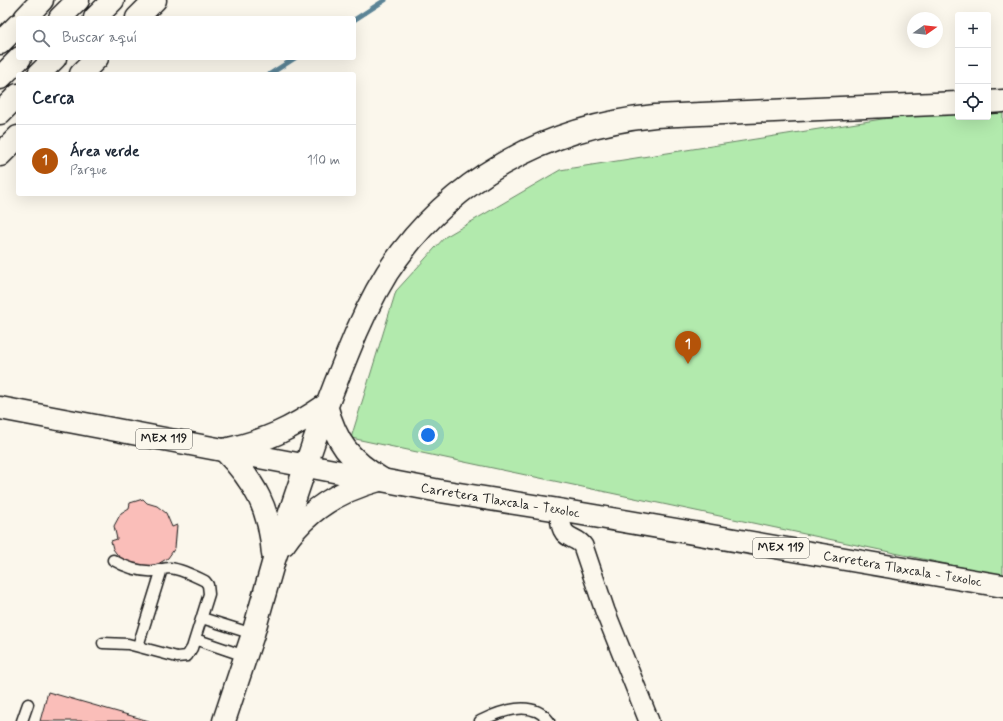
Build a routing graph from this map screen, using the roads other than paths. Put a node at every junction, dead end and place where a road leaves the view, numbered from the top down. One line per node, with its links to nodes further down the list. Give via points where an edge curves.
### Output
1 (42, 0): 5 (main road)
2 (78, 0): 6 (main road)
3 (113, 0): 7 (main road)
4 (155, 0): 8 (main road)
5 (27, 16)
6 (62, 16)
7 (97, 16)
8 (139, 16)
9 (16, 27): 10 (main road)
10 (0, 43)
11 (18, 60): 16 (main road)
12 (53, 60): 14 (main road)
13 (95, 60): 15 (main road)
14 (41, 72)
15 (83, 72)
16 (0, 78)
17 (16, 97): 21 (main road)
18 (1003, 101): 19 (main road)
19 (991, 102)
20 (955, 103): 25 (main road, via 633,118 559,137 533,148 508,160 474,182 442,209 406,247 387,274 360,323)
21 (0, 113)
22 (16, 139): 23 (main road)
23 (0, 155)
24 (0, 392): 27 (main road, via 70,413)
25 (326, 404): 28 (main road, via 288,430); 29 (main road); 30 (main road, via 331,424 351,457)
26 (0, 408): 27 (main road, Carretera Tlaxcala - Texoloc / MEX 119)
27 (104, 427): 28 (main road, Carretera Tlaxcala - Texoloc / MEX 119)
28 (224, 450): 29 (main road, Carretera Tlaxcala - Texoloc / MEX 119); 33 (main road, via 251,482 261,500 268,520)
29 (306, 465): 30 (main road, Carretera Tlaxcala - Texoloc / MEX 119); 33 (main road)
30 (383, 480): 31 (main road, Carretera Tlaxcala - Texoloc / MEX 119); 33 (main road, via 360,485 319,507 302,522)
31 (559, 510): 35 (main road, Carretera Tlaxcala - Texoloc / MEX 119); 47 (street, via 564,533 578,540 583,546 605,611)
32 (112, 560): 34 (lane, via 134,569)
33 (274, 560): 37 (main road)
34 (162, 569): 36 (lane, via 174,569 205,581 209,594); 40 (lane)
35 (1003, 586)
36 (202, 618): 37 (lane); 38 (lane)
37 (253, 634): 41 (main road)
38 (195, 639): 40 (lane, via 190,653 182,657); 41 (lane)
39 (103, 643): 40 (lane, via 117,642)
40 (138, 646)
41 (245, 656): 44 (main road)
42 (28, 704): 43 (lane)
43 (22, 721)
44 (224, 721)
45 (480, 721): 46 (lane, via 506,711 521,709 538,712)
46 (550, 721)
47 (649, 721)

